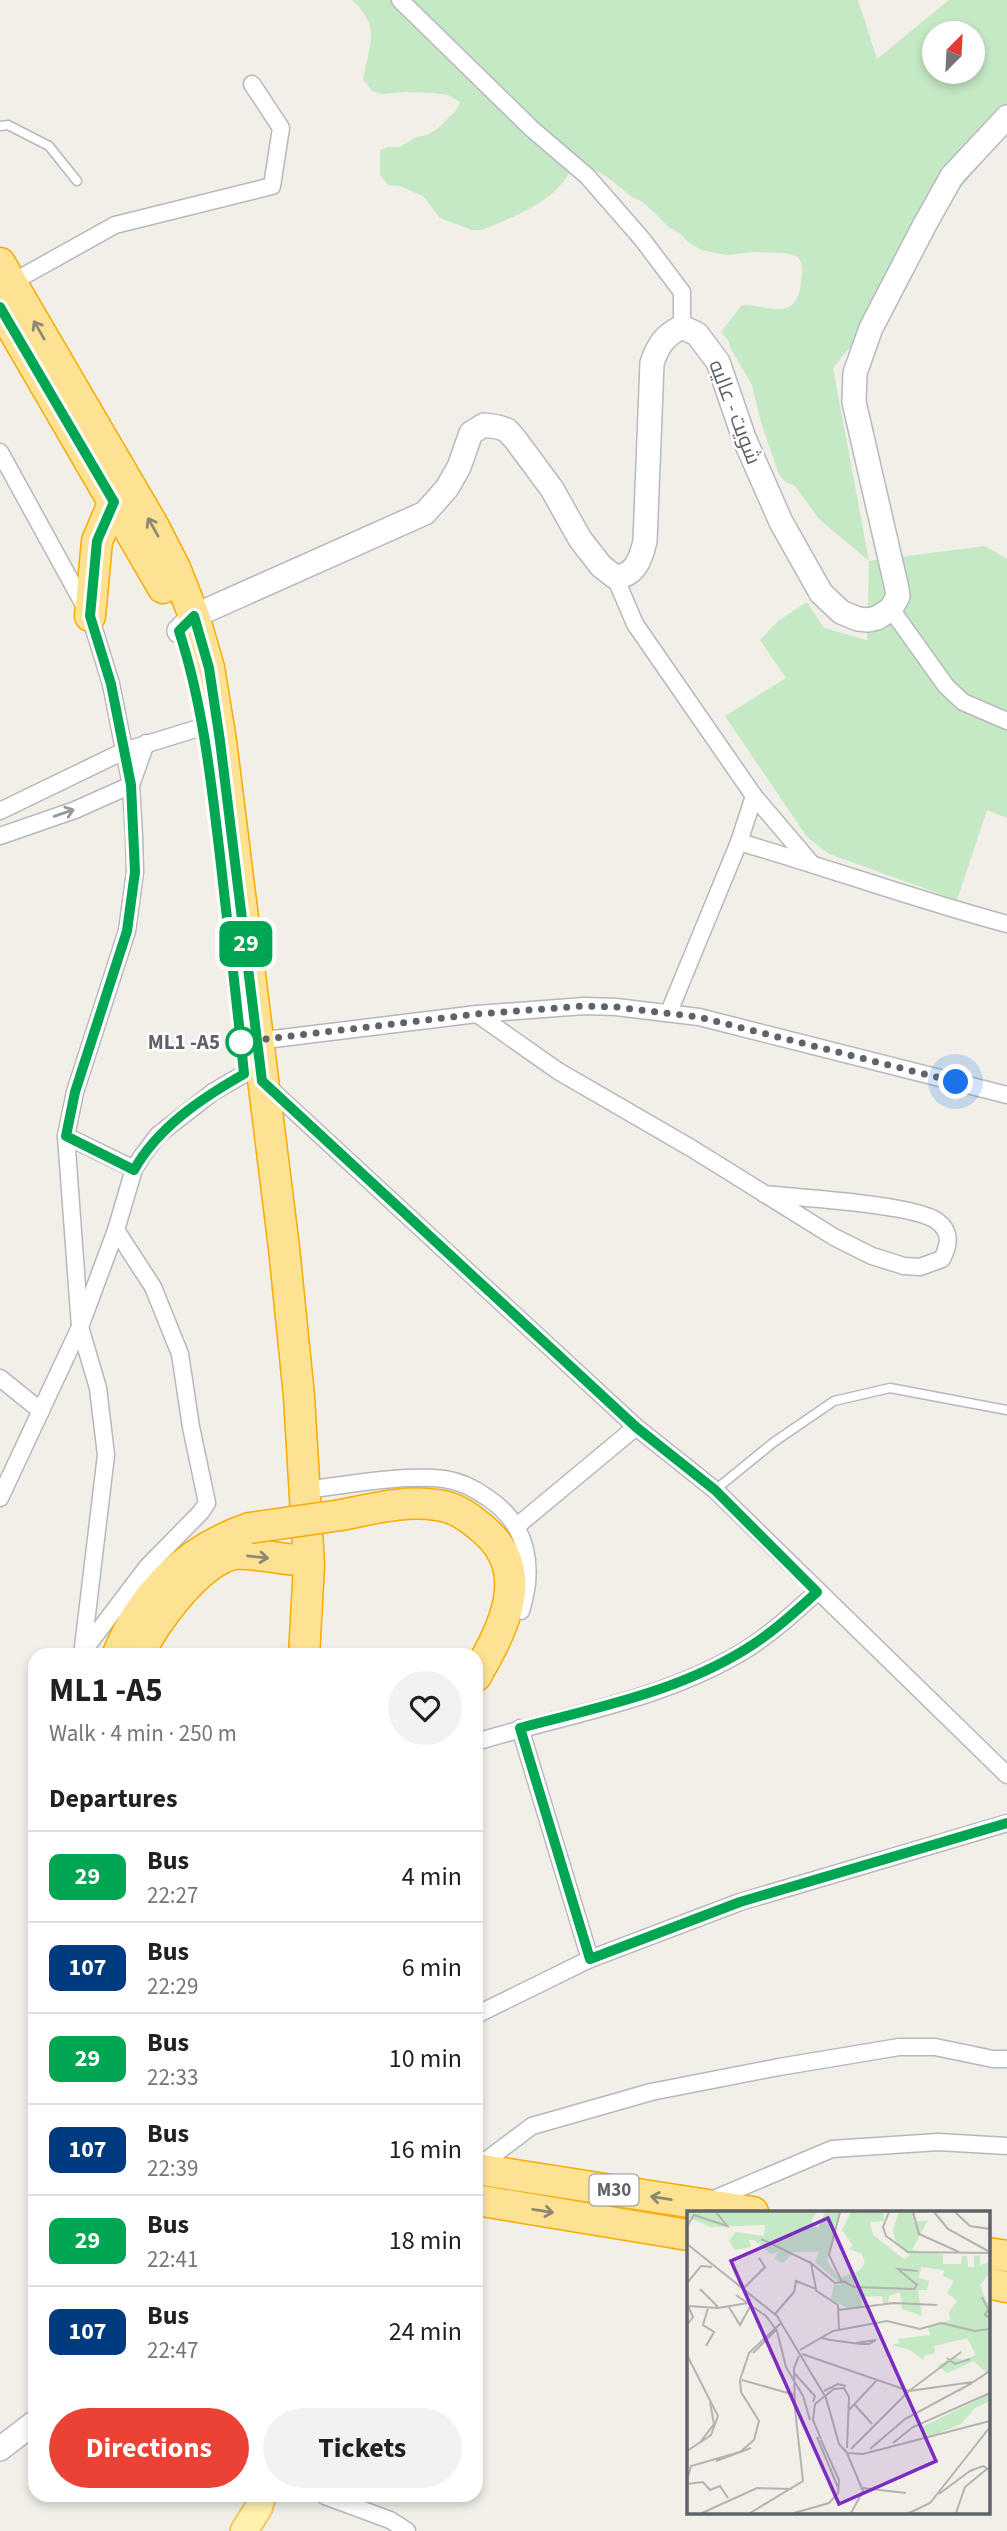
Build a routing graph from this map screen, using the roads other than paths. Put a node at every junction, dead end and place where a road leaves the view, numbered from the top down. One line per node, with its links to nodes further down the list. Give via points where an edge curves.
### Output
1 (400, 0): 7 (street, via 587,176 624,218 682,292)
2 (252, 84): 6 (street, via 281,128 272,186 115,225)
3 (1007, 117): 11 (street, via 953,176 923,226 871,328 855,373 854,402 897,589)
4 (0, 125): 5 (lane, via 49,146)
5 (77, 181)
6 (4, 284): 9 (highway); 13 (highway, one-way to 6, via 175,568 153,525)
7 (682, 327): 10 (street, via 668,334 652,363 641,558 632,571); 11 (street, شويت - عاليه, via 697,334 718,362 744,438 781,522 821,593 841,612 858,620 877,618)
8 (0, 454): 12 (street)
9 (114, 502): 12 (highway, via 97,541); 13 (highway)
10 (615, 577): 13 (street, via 594,559 552,489 507,430 484,425 471,433 447,488 425,513); 19 (street, via 635,624)
11 (891, 609): 14 (street, via 946,685 964,702)
12 (90, 616): 17 (street, via 111,684)
13 (187, 623): 15 (highway); 27 (highway, via 209,668)
14 (1007, 721)
15 (202, 727): 16 (street); 28 (highway)
16 (146, 743): 17 (street); 18 (street)
17 (124, 751): 18 (street); 20 (street)
18 (131, 785): 21 (street, one-way to 18); 30 (street, via 135,872 127,931 75,1092)
19 (754, 796): 22 (street); 23 (street)
20 (0, 811)
21 (0, 836)
22 (739, 842): 23 (street); 25 (street)
23 (810, 862): 24 (street)
24 (1007, 924)
25 (669, 1013): 26 (street, via 584,1006); 29 (street)
26 (477, 1014): 27 (street); 32 (street, via 558,1071)
27 (257, 1041): 28 (highway)
28 (253, 1078): 31 (street, via 213,1092 158,1135); 38 (street); 39 (highway, via 284,1248); 43 (highway)
29 (1007, 1095)
30 (66, 1136): 31 (street); 34 (street)
31 (134, 1170): 33 (street)
32 (764, 1194): 32 (street, via 834,1237 904,1266 933,1264 948,1247 945,1229 927,1215)
33 (116, 1230): 34 (street); 47 (street, via 153,1287 180,1354 207,1503 139,1576)
34 (80, 1327): 37 (street); 46 (street, via 98,1388 106,1455)
35 (0, 1378): 37 (street)
36 (1007, 1410): 40 (lane, via 890,1388 834,1401)
37 (41, 1412): 41 (street)
38 (636, 1427): 40 (street); 42 (street)
39 (305, 1490): 42 (street, via 411,1479 454,1481 491,1500); 51 (highway, via 309,1565)
40 (715, 1490): 44 (street)
41 (0, 1498)
42 (517, 1526): 45 (street, via 527,1562 526,1594)
43 (296, 1560): 49 (highway, one-way to 43, via 179,1594 216,1562 235,1554); 50 (highway)
44 (817, 1592): 53 (street, via 769,1634 693,1676 660,1691); 55 (street)
45 (520, 1611)
46 (84, 1648)
47 (87, 1648)
48 (121, 1648): 52 (highway, bridge, via 135,1616 175,1570 210,1544 250,1528 399,1504 439,1505 456,1509 493,1537 510,1576 508,1609)
49 (142, 1648)
50 (290, 1648)
51 (304, 1648)
52 (483, 1663)
53 (520, 1728): 54 (street); 57 (street)
54 (483, 1740)
55 (1007, 1776)
56 (1007, 1823): 57 (street, via 740,1902)
57 (590, 1959): 58 (street)
58 (483, 2012)
59 (1007, 2059): 61 (street, via 935,2047 899,2047 651,2092 532,2126)
60 (1007, 2146): 64 (street, via 938,2143 832,2149)
61 (483, 2164)
62 (483, 2170): 64 (highway, M30, one-way to 62)
63 (483, 2201): 66 (highway, M30, one-way to 66)
64 (703, 2204): 65 (highway, M30)
65 (742, 2211)
66 (687, 2235)
67 (28, 2427): 68 (street)
68 (0, 2449)
69 (260, 2502): 71 (main road)
70 (341, 2502): 72 (street)
71 (244, 2531)
72 (407, 2531)

